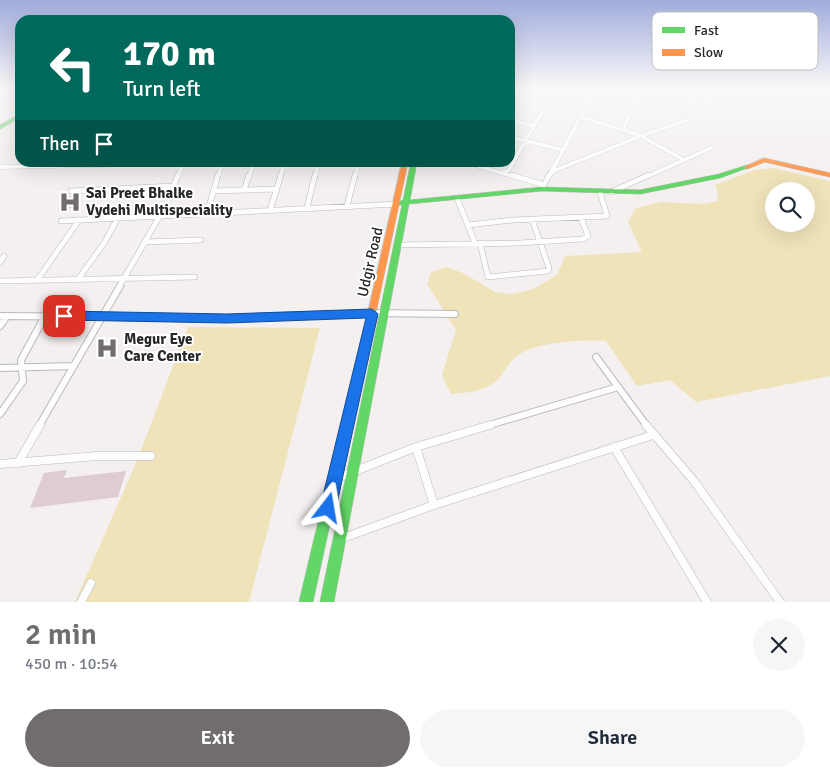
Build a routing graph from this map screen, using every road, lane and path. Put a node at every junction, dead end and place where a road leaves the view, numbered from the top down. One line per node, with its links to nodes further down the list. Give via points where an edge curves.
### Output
1 (539, 117): 7 (street)
2 (580, 117): 9 (street); 14 (street)
3 (628, 117): 9 (street)
4 (15, 119): 8 (main road)
5 (688, 120): 10 (street)
6 (515, 121): 7 (street)
7 (534, 126): 12 (street)
8 (0, 127)
9 (623, 130): 10 (street)
10 (641, 136): 16 (street); 31 (street)
11 (515, 138): 12 (street)
12 (526, 140): 14 (street); 15 (street)
13 (711, 148): 16 (street)
14 (563, 150): 31 (street)
15 (516, 157)
16 (684, 160): 40 (street)
17 (755, 163): 32 (main road, via 764,160); 33 (main road); 40 (main road, via 720,176 640,192)
18 (0, 167): 19 (street)
19 (15, 167)
20 (182, 167): 34 (street)
21 (221, 167): 39 (street)
22 (251, 167): 37 (street)
23 (284, 167): 36 (street)
24 (318, 167): 44 (street)
25 (358, 167): 43 (street)
26 (405, 167): 42 (main road, Udgir Road)
27 (413, 167): 42 (main road, Udgir Road)
28 (484, 167): 30 (street)
29 (511, 167): 30 (street)
30 (503, 172): 35 (street)
31 (551, 172): 35 (street)
32 (830, 175)
33 (830, 180)
34 (174, 186): 38 (street); 47 (street)
35 (543, 187): 40 (main road); 41 (main road)
36 (277, 189): 37 (street); 45 (street)
37 (244, 190): 39 (street)
38 (71, 191)
39 (214, 191): 46 (street)
40 (604, 192): 49 (street, via 607,216)
41 (457, 198): 42 (main road); 53 (street)
42 (402, 203): 43 (street); 58 (main road, Udgir Road); 66 (main road, Udgir Road)
43 (347, 206): 44 (street)
44 (307, 208): 45 (street)
45 (270, 210): 46 (street)
46 (207, 214): 47 (street)
47 (160, 216): 48 (street); 56 (street)
48 (118, 218): 51 (street); 62 (street)
49 (581, 218): 50 (street); 55 (street, via 586,238)
50 (532, 219): 53 (street); 55 (street)
51 (79, 220): 52 (street); 64 (street)
52 (61, 221)
53 (468, 226): 57 (street)
54 (201, 240): 56 (street)
55 (540, 241): 57 (street); 57 (street, via 548,271 488,277)
56 (145, 242): 63 (street)
57 (477, 243): 58 (street)
58 (399, 245): 67 (main road, Udgir Road)
59 (4, 256): 60 (street)
60 (0, 262)
61 (195, 277): 63 (street)
62 (80, 278): 63 (street); 64 (street)
63 (125, 278): 71 (street)
64 (38, 279): 65 (street)
65 (0, 281)
66 (372, 314): 67 (street); 71 (street, via 227,318); 86 (main road, Udgir Road)
67 (385, 314): 68 (street); 85 (main road, Udgir Road)
68 (455, 314)
69 (3, 316): 70 (street); 72 (street)
70 (45, 316): 71 (street); 75 (street, via 21,360)
71 (102, 316): 74 (street)
72 (0, 326)
73 (596, 357): 77 (street)
74 (74, 366): 75 (street); 83 (street)
75 (22, 367): 76 (street); 78 (street, via 23,381)
76 (0, 368)
77 (618, 387): 79 (street); 80 (street)
78 (0, 414)
79 (653, 434): 81 (street); 94 (street, via 694,481)
80 (416, 447): 85 (street); 87 (street)
81 (614, 447): 87 (street); 93 (street)
82 (151, 456): 83 (street, via 97,456)
83 (18, 463): 84 (street)
84 (0, 464)
85 (353, 473): 86 (street); 88 (main road, Udgir Road)
86 (335, 479): 91 (main road, Udgir Road)
87 (434, 505): 88 (street)
88 (339, 539): 92 (main road, Udgir Road)
89 (92, 583): 90 (street)
90 (81, 602)
91 (306, 602)
92 (327, 602)
93 (707, 602)
94 (780, 602)

